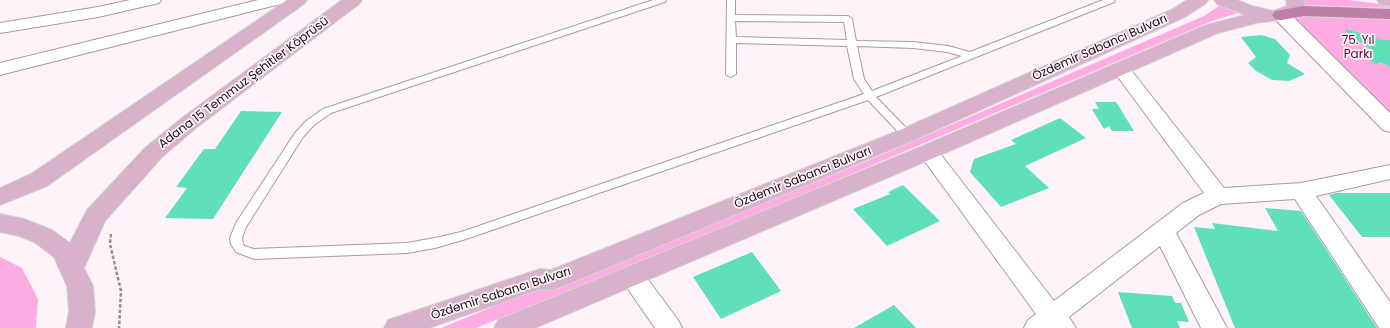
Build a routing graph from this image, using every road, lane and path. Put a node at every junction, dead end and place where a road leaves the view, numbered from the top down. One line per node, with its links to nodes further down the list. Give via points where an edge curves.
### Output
1 (153, 0): 16 (street)
2 (278, 0): 20 (street)
3 (298, 0): 30 (main road, via 39,180)
4 (353, 0): 34 (main road, Adana 15 Temmuz Şehitler Köprüsü, via 154,152 95,216)
5 (662, 0): 23 (lane, via 327,111 299,135 240,226 237,244 246,252 262,254 389,249 435,243 462,236)
6 (731, 0): 15 (lane)
7 (1111, 0): 19 (lane)
8 (1199, 0): 25 (main road, Özdemir Sabancı Bulvarı, via 1179,13)
9 (1223, 0): 13 (main road, via 1248,11 1263,14)
10 (1369, 0): 12 (highway)
11 (1386, 0): 12 (main road)
12 (1390, 1)
13 (1288, 7): 14 (highway, via 1304,12); 21 (main road, Özdemir Sabancı Bulvarı, via 1212,29); 24 (street)
14 (1390, 14)
15 (731, 18): 17 (lane); 18 (lane, via 848,19)
16 (0, 28)
17 (731, 40): 18 (lane); 22 (lane)
18 (851, 43): 19 (lane, via 937,47); 23 (lane, via 859,79)
19 (968, 55): 23 (lane)
20 (0, 69)
21 (1121, 69): 26 (main road, Özdemir Sabancı Bulvarı); 29 (street)
22 (731, 74)
23 (869, 95): 25 (lane)
24 (1390, 125)
25 (907, 135): 40 (main road, Özdemir Sabancı Bulvarı, via 552,280 540,279)
26 (928, 152): 35 (main road, Özdemir Sabancı Bulvarı); 37 (street)
27 (1390, 172): 28 (street)
28 (1302, 191): 29 (street); 36 (street)
29 (1218, 196): 33 (street, via 1191,208)
30 (0, 197)
31 (0, 223): 34 (main road, via 24,228 43,236 63,251)
32 (112, 228): 39 (path, via 110,244 120,291)
33 (1163, 230): 37 (street); 43 (street)
34 (72, 266): 38 (main road, via 80,286 82,311)
35 (631, 276): 41 (main road, Özdemir Sabancı Bulvarı); 42 (street)
36 (1390, 323)
37 (1051, 324)
38 (79, 328)
39 (119, 328)
40 (397, 328)
41 (507, 328)
42 (669, 328)
43 (1214, 328)

